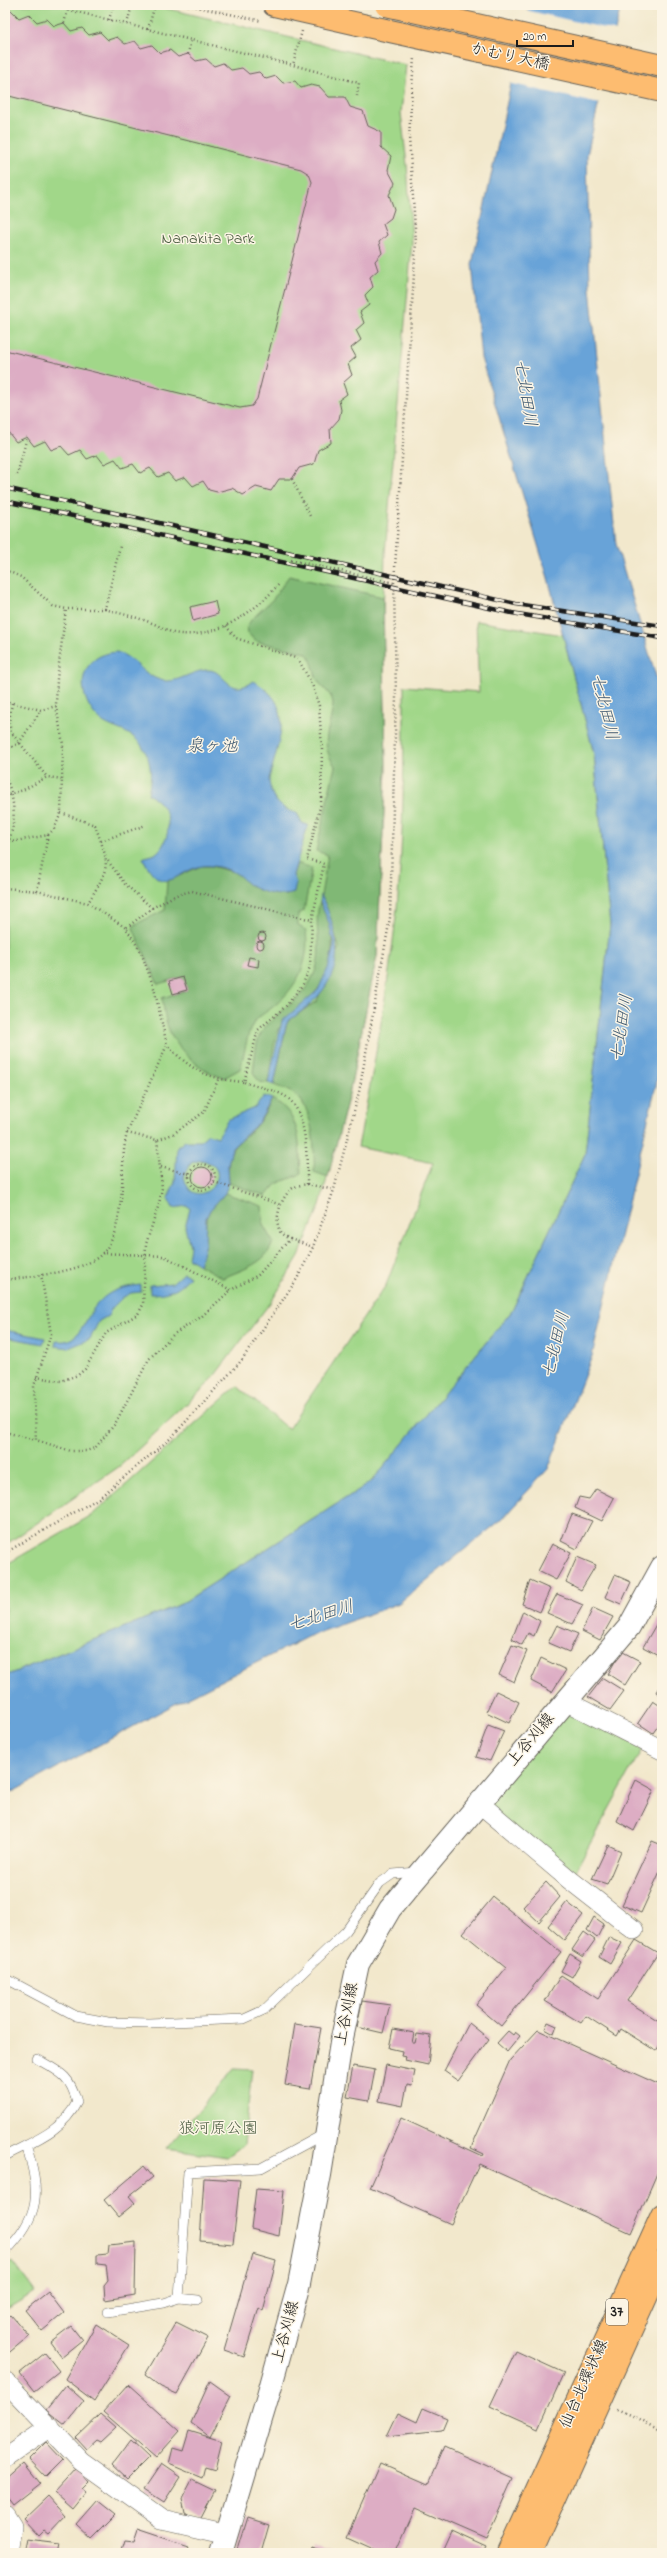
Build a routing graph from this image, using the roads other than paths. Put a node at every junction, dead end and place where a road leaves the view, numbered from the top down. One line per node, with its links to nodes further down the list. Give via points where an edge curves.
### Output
1 (274, 5): 4 (main road, かむり大橋, bridge)
2 (386, 5): 3 (main road, かむり大橋, bridge)
3 (662, 66)
4 (662, 91)
5 (662, 1567): 6 (street, 上谷刈線, via 629,1626)
6 (565, 1700): 7 (street); 8 (street, 上谷刈線)
7 (662, 1750)
8 (478, 1802): 9 (street, 上谷刈線); 10 (street)
9 (419, 1872): 11 (lane, via 393,1874 380,1883 346,1931 264,2010 244,2019 108,2022 76,2016); 13 (street, 上谷刈線, via 390,1909 358,1964 349,1998)
10 (634, 1930)
11 (5, 1978)
12 (36, 2059): 14 (lane, via 63,2073 73,2086 78,2102 62,2125 50,2134)
13 (326, 2133): 19 (lane, via 261,2168 188,2172); 26 (street, 上谷刈線, via 299,2284)
14 (26, 2145): 15 (lane); 17 (lane, via 35,2173 37,2197 20,2237)
15 (5, 2156)
16 (662, 2215): 28 (main road, 仙台北環状線 / 37)
17 (5, 2252)
18 (662, 2262): 29 (main road, 仙台北環状線 / 37)
19 (179, 2298): 20 (lane); 21 (lane, via 164,2304)
20 (198, 2300)
21 (108, 2312)
22 (5, 2381): 23 (street)
23 (50, 2428): 24 (street); 26 (street, via 81,2460 162,2519)
24 (5, 2458)
25 (5, 2516): 27 (street, via 12,2527)
26 (224, 2544)
27 (8, 2553)
28 (508, 2553)
29 (531, 2553)

